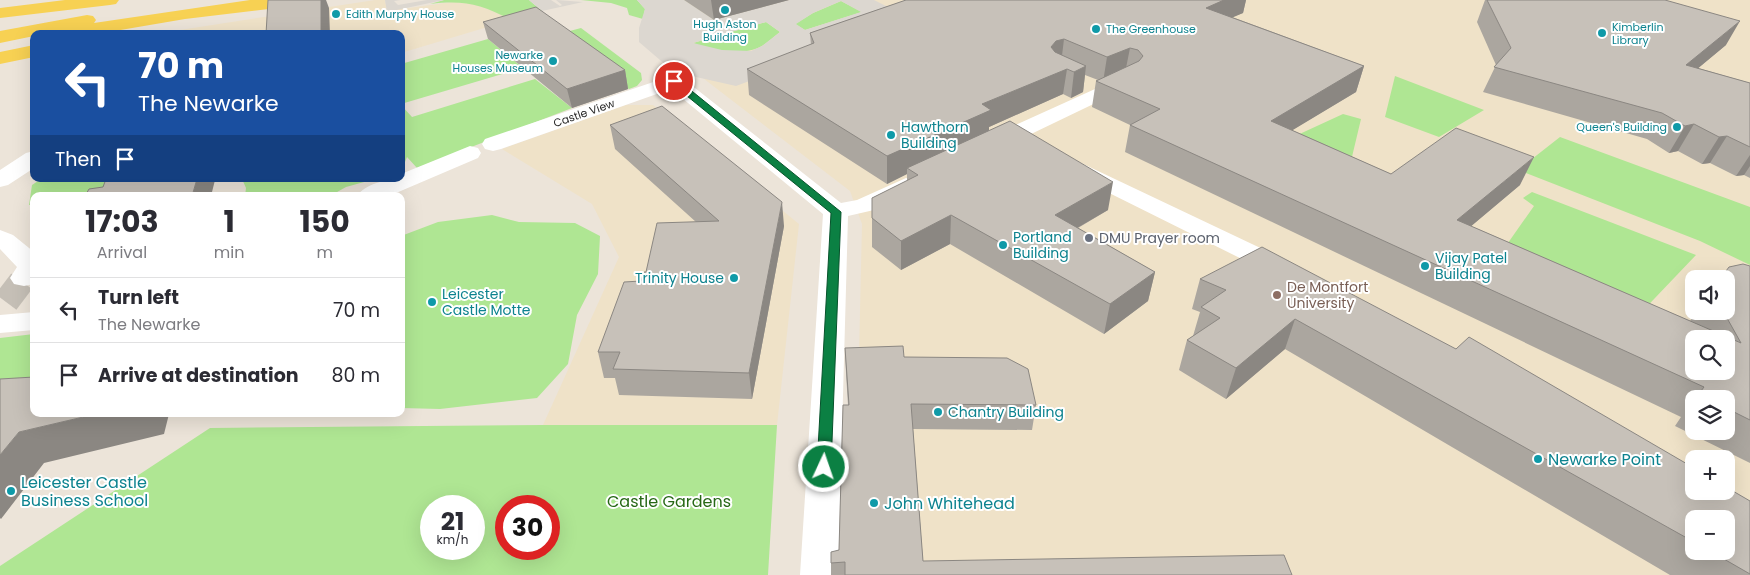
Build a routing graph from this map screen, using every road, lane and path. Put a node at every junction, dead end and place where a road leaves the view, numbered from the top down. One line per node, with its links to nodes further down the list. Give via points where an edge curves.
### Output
1 (110, 0): 5 (main road)
2 (216, 0): 7 (main road)
3 (302, 0): 8 (main road, via 231,6)
4 (318, 0): 9 (main road)
5 (0, 13)
6 (30, 30): 10 (main road)
7 (33, 30)
8 (89, 30)
9 (149, 30)
10 (0, 36)
11 (30, 42): 12 (main road)
12 (0, 47)
13 (30, 52): 14 (main road)
14 (0, 58)
15 (1078, 80): 17 (street)
16 (1126, 81): 17 (street)
17 (1104, 92): 18 (street)
18 (1013, 135): 21 (street); 31 (street)
19 (493, 144): 28 (street, Castle View, via 674,81)
20 (470, 153): 25 (street)
21 (970, 155)
22 (30, 161): 24 (street)
23 (926, 176): 28 (street, via 865,205)
24 (0, 180)
25 (405, 181)
26 (402, 182): 27 (street)
27 (378, 192)
28 (836, 212): 34 (street)
29 (0, 238): 30 (street, via 28,262 29,271)
30 (24, 278)
31 (1304, 280)
32 (2, 313): 33 (street)
33 (30, 320)
34 (819, 575)

